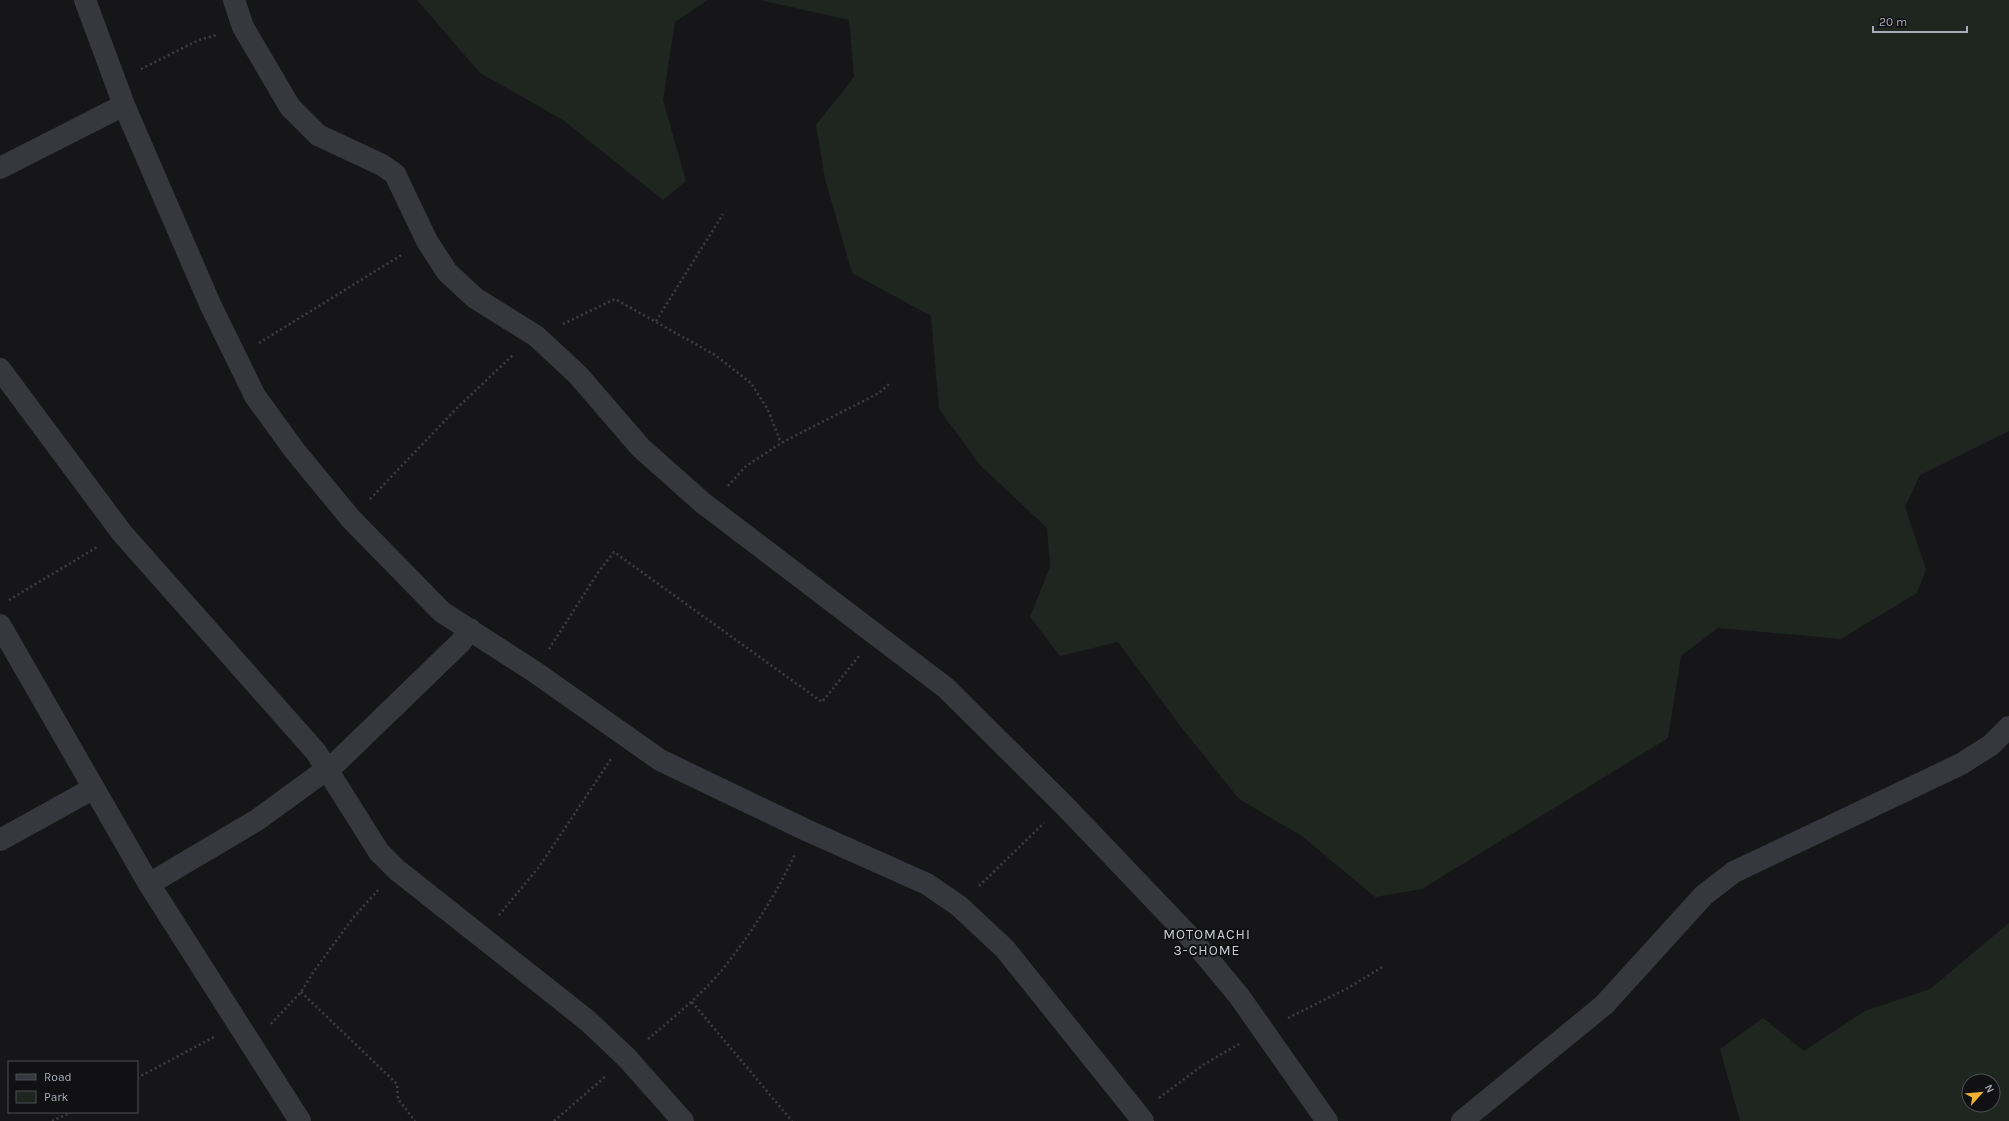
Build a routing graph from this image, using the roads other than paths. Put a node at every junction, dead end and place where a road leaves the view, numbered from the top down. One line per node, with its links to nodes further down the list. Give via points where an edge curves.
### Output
1 (85, 0): 3 (street)
2 (234, 0): 16 (street, via 243,27 290,107 318,135 382,165 395,174 427,241 447,272 474,298 536,336 578,375 641,448 709,508 946,688 1063,804 1190,938 1239,996)
3 (124, 105): 4 (street); 7 (street, via 210,304 255,396 295,451 351,519 442,612)
4 (0, 168)
5 (0, 369): 9 (street, via 122,533 316,752)
6 (0, 625): 10 (street)
7 (470, 629): 9 (street, via 461,642 338,761); 15 (street, via 660,760 806,830 928,884 959,906 1005,949)
8 (2009, 727): 17 (street, via 1991,745 1961,764 1734,872 1704,895 1604,1005)
9 (326, 769): 12 (street, via 257,820); 14 (street, via 379,852 397,870 588,1021 627,1058)
10 (94, 788): 11 (street); 12 (street)
11 (0, 840)
12 (149, 884): 13 (street)
13 (300, 1121)
14 (683, 1121)
15 (1143, 1121)
16 (1327, 1121)
17 (1462, 1121)

